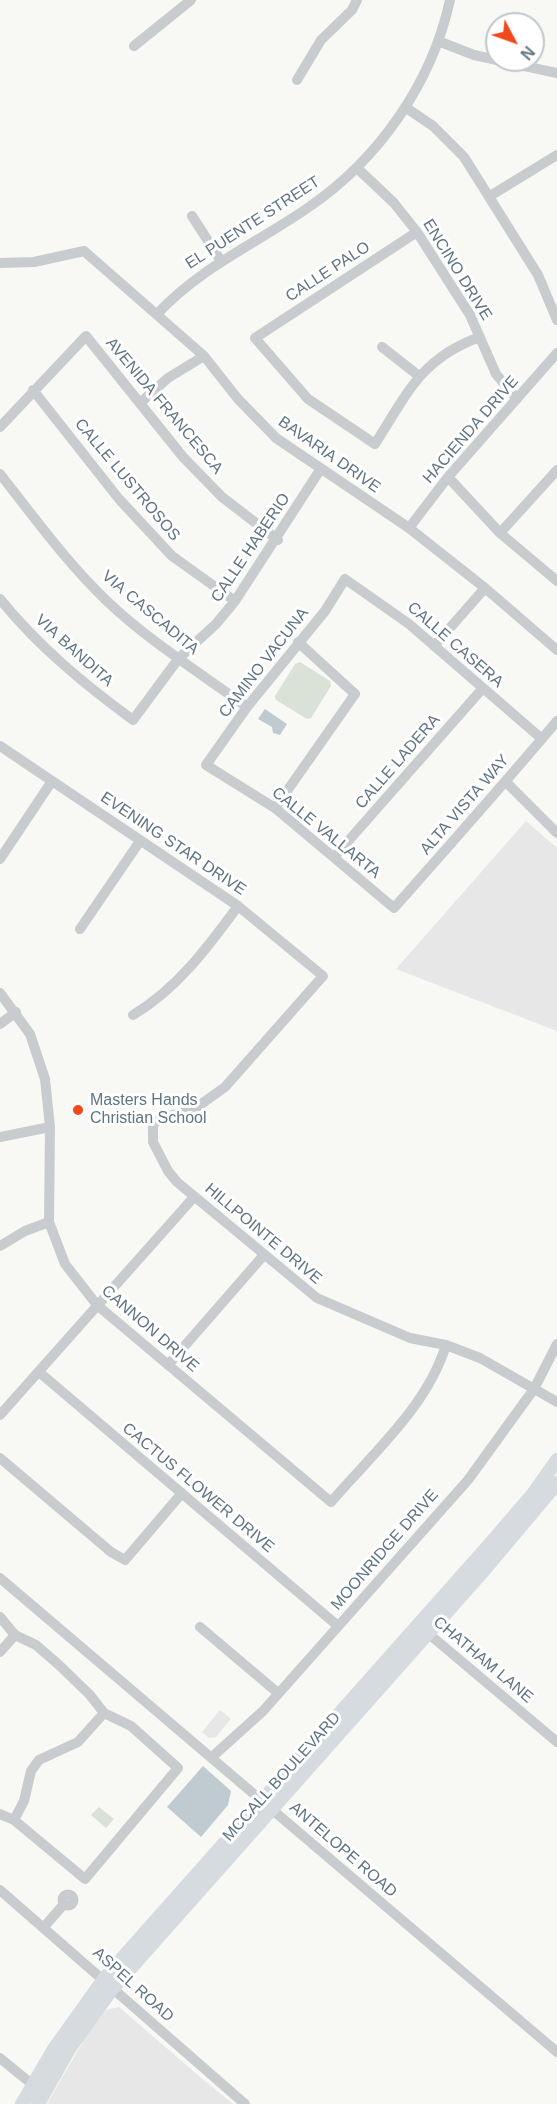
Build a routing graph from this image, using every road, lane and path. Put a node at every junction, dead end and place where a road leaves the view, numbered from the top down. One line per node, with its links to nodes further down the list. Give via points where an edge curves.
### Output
1 (191, 0): 5 (street)
2 (357, 0): 7 (street, via 321,40)
3 (450, 0): 4 (street, EL PUENTE STREET)
4 (438, 41): 6 (street, via 474,55); 8 (street, EL PUENTE STREET)
5 (134, 46)
6 (557, 73)
7 (297, 80)
8 (405, 107): 10 (street, EL PUENTE STREET); 11 (street, via 451,142)
9 (557, 155): 11 (street)
10 (357, 168): 13 (street, ENCINO DRIVE); 14 (street, EL PUENTE STREET, via 309,207)
11 (490, 196): 17 (street, via 538,275)
12 (192, 216): 14 (street)
13 (417, 232): 18 (street, ENCINO DRIVE); 22 (street, CALLE PALO, via 255,338 308,399 375,444)
14 (221, 261): 16 (street, EL PUENTE STREET, via 189,282)
15 (0, 263): 16 (street, BAVARIA DRIVE, via 34,262 84,251)
16 (157, 314): 21 (street, BAVARIA DRIVE)
17 (557, 320)
18 (480, 337): 22 (street, via 444,353); 24 (street, ENCINO DRIVE, via 496,374)
19 (382, 347): 22 (street)
20 (557, 352): 24 (street, HACIENDA DRIVE)
21 (204, 356): 25 (street, via 168,378); 27 (street, BAVARIA DRIVE, via 276,438)
22 (419, 376)
23 (33, 390): 25 (street, AVENIDA FRANCESCA, via 86,336); 26 (street); 38 (street, CALLE LUSTROSOS, via 119,499 172,556)
24 (517, 399): 30 (street, HACIENDA DRIVE)
25 (140, 403): 33 (street, AVENIDA FRANCESCA, via 183,457 222,497)
26 (0, 427)
27 (320, 470): 31 (street, BAVARIA DRIVE); 33 (street, CALLE HABERIO)
28 (557, 470): 32 (street)
29 (0, 474): 42 (street, VIA CASCADITA, via 108,602)
30 (448, 477): 31 (street, HACIENDA DRIVE); 32 (street)
31 (409, 528): 36 (street, BAVARIA DRIVE)
32 (500, 533): 35 (street)
33 (278, 540): 38 (street, CALLE HABERIO)
34 (345, 579): 39 (street, CAMINO VACUNA, via 325,611); 40 (street, CALLE CASERA)
35 (557, 581)
36 (485, 588): 40 (street); 41 (street, BAVARIA DRIVE)
37 (0, 598): 45 (street, VIA BANDITA, via 19,623 74,676)
38 (236, 601): 42 (street, CALLE HABERIO)
39 (298, 642): 44 (street, CAMINO VACUNA); 52 (street, via 355,694)
40 (434, 646): 43 (street, CALLE CASERA)
41 (557, 650)
42 (179, 658): 44 (street, VIA CASCADITA); 45 (street, CALLE HABERIO)
43 (483, 688): 47 (street, CALLE CASERA); 55 (street, CALLE LADERA)
44 (247, 706): 49 (street, CAMINO VACUNA)
45 (133, 720)
46 (557, 721): 47 (street, ALTA VISTA WAY)
47 (542, 740): 51 (street, ALTA VISTA WAY)
48 (0, 746): 50 (street, EVENING STAR DRIVE)
49 (206, 765): 52 (street, CALLE VALLARTA)
50 (52, 781): 54 (street, EVENING STAR DRIVE); 56 (street)
51 (506, 782): 53 (street); 58 (street, ALTA VISTA WAY)
52 (275, 808): 55 (street, CALLE VALLARTA)
53 (557, 833)
54 (140, 840): 57 (street, EVENING STAR DRIVE); 59 (street)
55 (335, 856): 58 (street, CALLE VALLARTA)
56 (0, 859)
57 (238, 906): 62 (street, via 171,988); 64 (street, EVENING STAR DRIVE, via 323,976 225,1087 193,1110)
58 (394, 908)
59 (80, 929)
60 (0, 993): 61 (street, CANNON DRIVE)
61 (16, 1012): 63 (street); 65 (street, CANNON DRIVE, via 38,1054)
62 (133, 1015)
63 (0, 1024)
64 (153, 1124): 67 (street, HILLPOINTE DRIVE, via 153,1142 168,1171)
65 (50, 1127): 66 (street); 68 (street, CANNON DRIVE)
66 (0, 1137)
67 (194, 1197): 70 (street, HILLPOINTE DRIVE); 71 (street)
68 (49, 1222): 69 (street); 71 (street, CANNON DRIVE, via 65,1264)
69 (0, 1246)
70 (263, 1256): 73 (street, HILLPOINTE DRIVE, via 317,1298 410,1338); 74 (street)
71 (98, 1305): 74 (street, CANNON DRIVE); 75 (street)
72 (557, 1344): 76 (street, MOONRIDGE DRIVE)
73 (446, 1345): 74 (street, CANNON DRIVE, via 423,1395 331,1502); 76 (street, HILLPOINTE DRIVE, via 480,1358)
74 (168, 1365)
75 (39, 1372): 78 (street); 82 (street, CACTUS FLOWER DRIVE)
76 (534, 1389): 77 (street, HILLPOINTE DRIVE); 85 (street, MOONRIDGE DRIVE, via 481,1464)
77 (557, 1402)
78 (0, 1415)
79 (0, 1458): 82 (street, via 125,1560)
80 (557, 1460): 87 (main road, MCCALL BOULEVARD)
81 (557, 1484): 87 (main road, MCCALL BOULEVARD)
82 (182, 1493): 85 (street, CACTUS FLOWER DRIVE)
83 (0, 1578): 93 (street, ANTELOPE ROAD)
84 (0, 1617): 88 (street)
85 (338, 1626): 90 (street, MOONRIDGE DRIVE)
86 (200, 1627): 90 (street)
87 (423, 1630): 92 (street, CHATHAM LANE); 94 (main road, MCCALL BOULEVARD)
88 (15, 1635): 89 (street); 91 (street, via 36,1645)
89 (0, 1652)
90 (278, 1693): 93 (street, MOONRIDGE DRIVE)
91 (104, 1713): 96 (street, via 78,1742 39,1760 31,1771 24,1801); 97 (street, via 131,1726 178,1768)
92 (557, 1742)
93 (212, 1757): 94 (street, ANTELOPE ROAD)
94 (267, 1804): 100 (main road, MCCALL BOULEVARD); 101 (street, ANTELOPE ROAD)
95 (0, 1814): 96 (street)
96 (14, 1820): 97 (street)
97 (85, 1879): 99 (street)
98 (0, 1890): 99 (street, ASPEL ROAD)
99 (44, 1927): 100 (street, ASPEL ROAD)
100 (108, 1984): 103 (main road, MCCALL BOULEVARD, via 66,2030); 105 (main road, MCCALL BOULEVARD); 106 (street, ASPEL ROAD)
101 (557, 2052)
102 (0, 2058): 103 (street)
103 (33, 2085): 104 (main road, MCCALL BOULEVARD)
104 (22, 2104)
105 (38, 2104)
106 (245, 2104)

